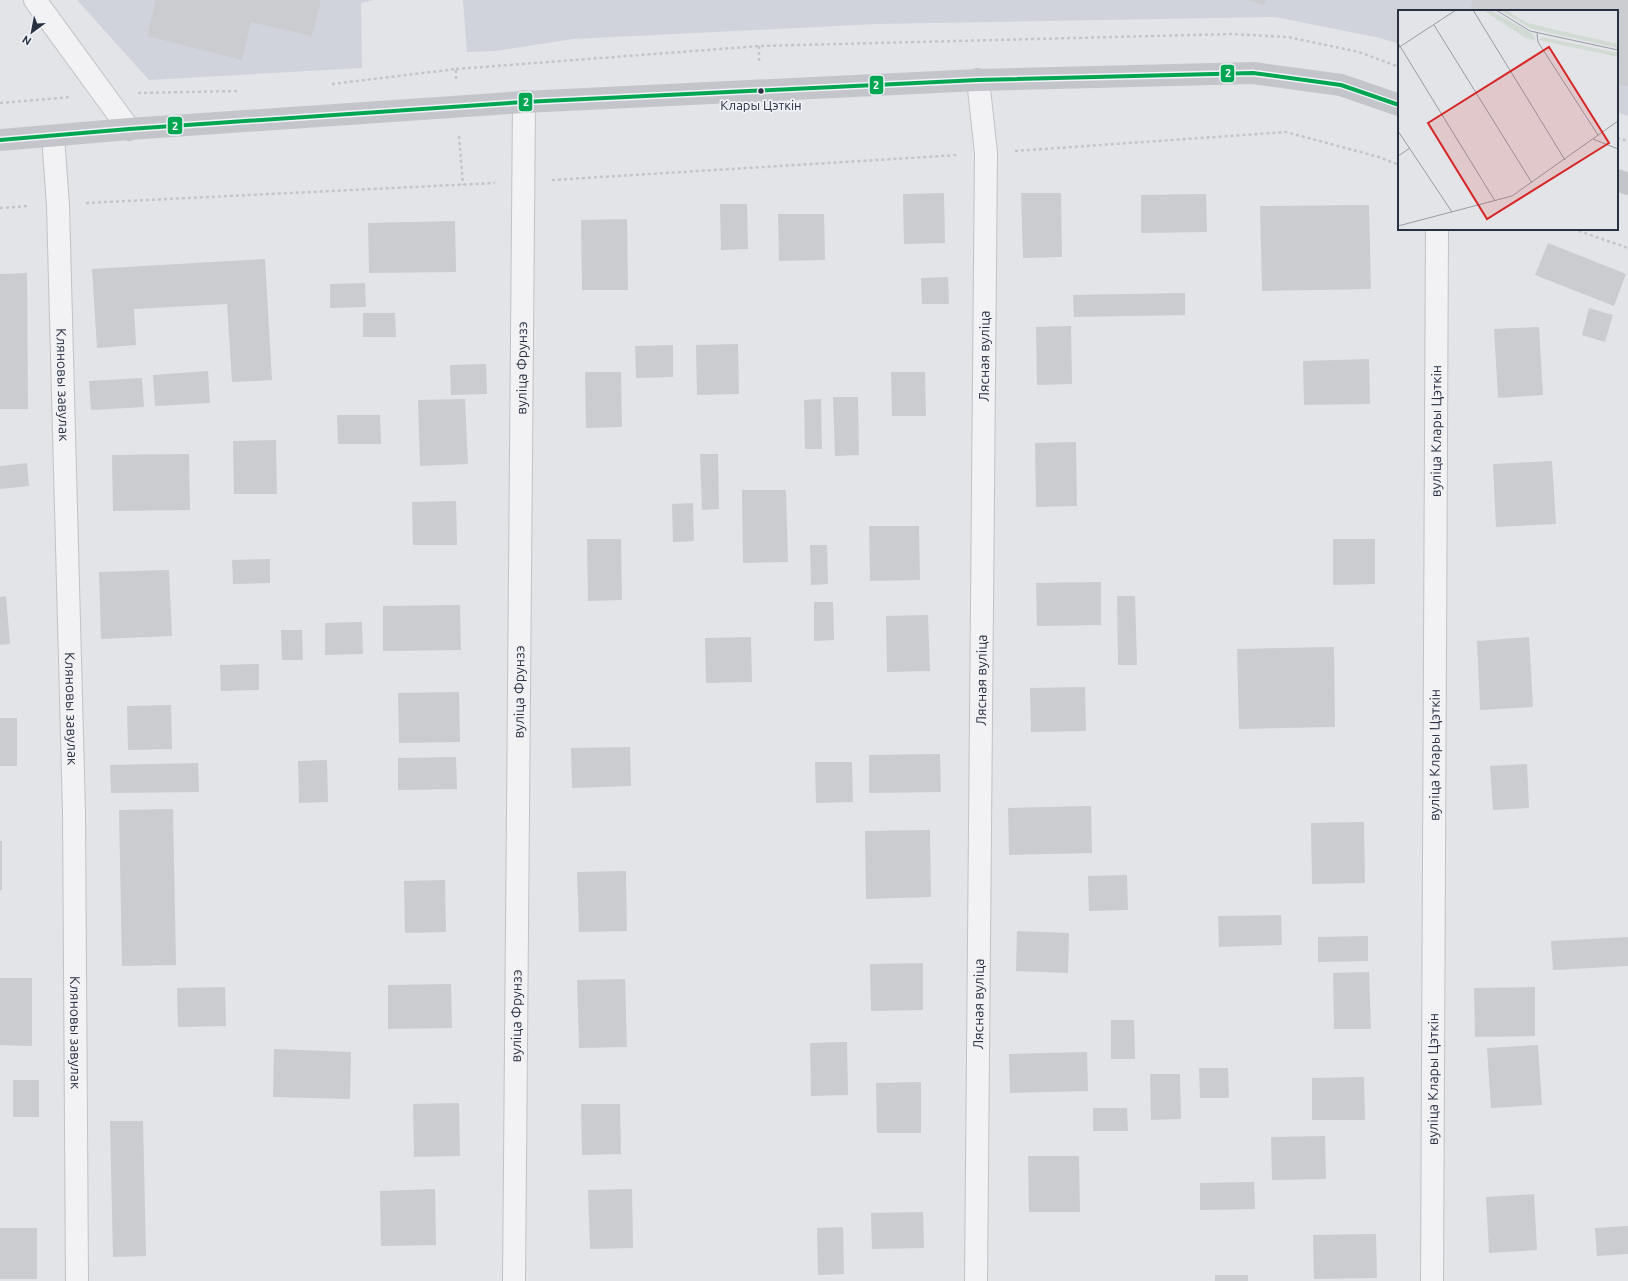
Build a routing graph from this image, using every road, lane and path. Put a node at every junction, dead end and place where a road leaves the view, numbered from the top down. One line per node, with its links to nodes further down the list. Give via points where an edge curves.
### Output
1 (35, 0): 7 (street)
2 (1398, 67): 3 (path, via 1359,52 1288,37 1232,34 759,46)
3 (456, 69)
4 (978, 80): 5 (main road); 6 (main road, via 1254,73 1341,85); 12 (street, Лясная вуліца)
5 (524, 102): 7 (main road); 15 (street, вуліца Фрунзэ)
6 (1398, 105)
7 (129, 129): 8 (main road)
8 (53, 137): 10 (main road); 17 (street, Кляновы завулак)
9 (1618, 138): 11 (path)
10 (0, 140)
11 (1628, 141)
12 (986, 153): 13 (path, via 1286,132); 15 (path); 24 (street, Лясная вуліца)
13 (1398, 165)
14 (1618, 180): 16 (main road)
15 (524, 182): 17 (path); 23 (street, вуліца Фрунзэ)
16 (1628, 184)
17 (58, 205): 18 (path); 22 (street, Кляновы завулак, via 74,812)
18 (0, 208)
19 (1437, 230): 25 (street, вуліца Клары Цэткін)
20 (1576, 230): 21 (path)
21 (1628, 248)
22 (77, 1281)
23 (514, 1281)
24 (976, 1281)
25 (1432, 1281)

